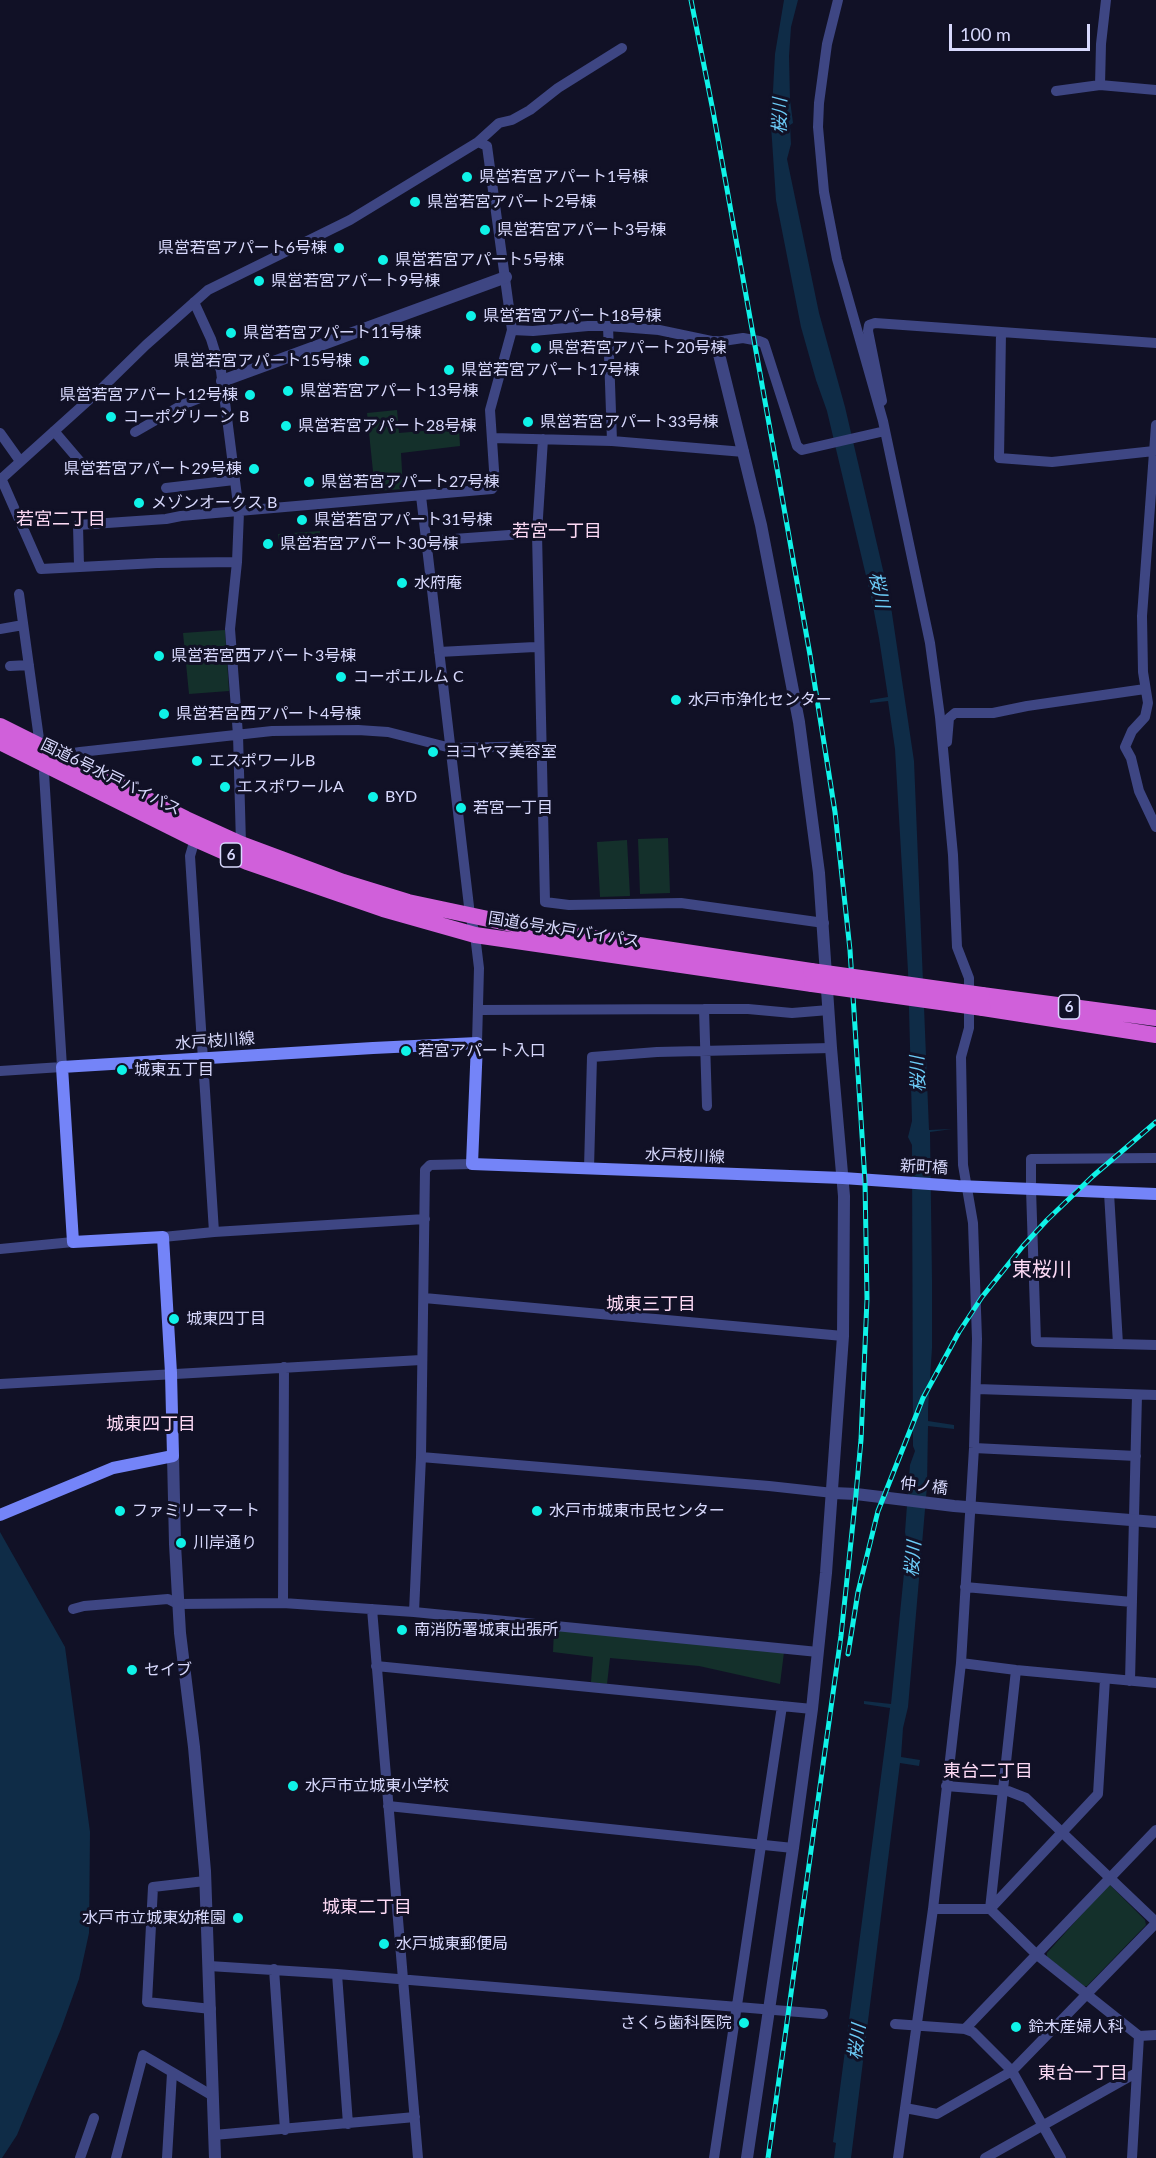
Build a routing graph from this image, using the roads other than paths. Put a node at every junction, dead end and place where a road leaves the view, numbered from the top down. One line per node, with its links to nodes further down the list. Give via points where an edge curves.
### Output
1 (838, 0): 17 (street, via 820,93 818,127 824,192 837,259)
2 (1106, 0): 4 (street)
3 (622, 48): 7 (street, via 530,110 498,123)
4 (1100, 85): 5 (street); 6 (street)
5 (1156, 90)
6 (1056, 91)
7 (477, 142): 8 (street, via 487,146); 9 (street, via 350,220 208,290)
8 (506, 277): 11 (street); 15 (street)
9 (194, 302): 15 (street, via 211,339); 18 (street)
10 (608, 326): 11 (street); 13 (street, via 659,330); 23 (street)
11 (512, 330): 21 (street, via 490,410)
12 (1001, 333): 14 (street); 17 (street, via 869,325 881,390); 24 (street, via 999,458 1052,462)
13 (716, 342): 17 (street, via 744,338 764,344 797,446 802,450); 25 (street)
14 (1156, 344)
15 (222, 385): 19 (street); 29 (street)
16 (1156, 425): 24 (street)
17 (882, 428): 51 (street, via 930,643)
18 (54, 431): 26 (street); 27 (street)
19 (135, 432)
20 (0, 433): 26 (street)
21 (492, 438): 22 (street); 31 (street, via 492,489)
22 (543, 439): 23 (street); 33 (street)
23 (612, 441): 25 (street)
24 (1154, 451): 44 (street, via 1142,616)
25 (744, 453): 57 (street, via 799,722)
26 (20, 461): 28 (street)
27 (83, 465)
28 (1, 479): 36 (street, via 41,569)
29 (234, 480): 30 (street); 32 (street)
30 (166, 488)
31 (421, 496): 32 (street); 34 (street)
32 (239, 512): 35 (street); 36 (street, via 78,525)
33 (537, 532): 34 (street); 48 (street)
34 (426, 541): 41 (street)
35 (237, 562): 36 (street); 46 (street, via 230,629)
36 (79, 566)
37 (18, 594): 38 (street)
38 (23, 625): 39 (street); 42 (street)
39 (0, 629)
40 (535, 647): 41 (street)
41 (439, 652): 49 (street)
42 (29, 665): 43 (street); 50 (street)
43 (10, 666)
44 (1145, 689): 51 (street, via 993,713 955,713 949,718); 53 (street, via 1145,717 1132,731 1125,747)
45 (0, 726): 50 (highway, 国道6号水戸バイパス / 6)
46 (238, 735): 49 (street, via 358,730 411,737); 52 (street, via 80,752); 55 (street)
47 (0, 742): 50 (highway, 国道6号水戸バイパス / 6)
48 (542, 746): 49 (street); 57 (street, via 545,902 681,903)
49 (451, 748): 56 (street)
50 (44, 754): 52 (highway, 国道6号水戸バイパス / 6); 54 (highway, 国道6号水戸バイパス / 6); 70 (street)
51 (944, 757): 78 (street, via 957,947 969,978 969,1028 961,1057)
52 (68, 760): 55 (highway, 国道6号水戸バイパス / 6)
53 (1156, 828)
54 (195, 839): 58 (highway, 国道6号水戸バイパス / 6, via 339,896); 69 (street, via 189,856)
55 (241, 844): 56 (highway, 国道6号水戸バイパス / 6, via 343,882 408,902)
56 (470, 915): 58 (street); 59 (highway, 国道6号水戸バイパス / 6)
57 (824, 923): 62 (street)
58 (475, 935): 59 (highway, 国道6号水戸バイパス / 6); 63 (street)
59 (812, 978): 60 (highway, 国道6号水戸バイパス / 6, bridge)
60 (982, 1001): 64 (highway, 国道6号水戸バイパス / 6); 65 (highway, 国道6号水戸バイパス / 6)
61 (704, 1009): 62 (street, via 792,1013); 63 (street); 68 (street)
62 (828, 1010): 67 (street)
63 (479, 1011): 66 (street)
64 (1156, 1018)
65 (1156, 1035)
66 (477, 1043): 69 (main road, 水戸枝川線); 74 (main road)
67 (831, 1048): 68 (street); 76 (street)
68 (705, 1051): 72 (street); 75 (street, via 592,1057)
69 (203, 1058): 70 (main road, 水戸枝川線); 83 (street)
70 (62, 1067): 71 (street); 85 (main road)
71 (0, 1071)
72 (707, 1106)
73 (1156, 1158): 79 (street, via 1031,1159)
74 (472, 1164): 75 (main road, 水戸枝川線); 82 (street, via 429,1164 425,1170)
75 (590, 1168): 76 (main road, 水戸枝川線)
76 (843, 1178): 77 (main road, 水戸枝川線); 88 (street)
77 (888, 1182): 78 (main road, 新町橋)
78 (962, 1186): 79 (main road); 95 (street, via 973,1223)
79 (1031, 1189): 80 (main road); 89 (street, via 1036,1342)
80 (1109, 1193): 81 (main road); 89 (street)
81 (1156, 1194)
82 (424, 1219): 83 (street); 87 (street)
83 (214, 1232): 84 (street)
84 (163, 1237): 85 (main road); 93 (main road)
85 (73, 1242): 86 (street)
86 (0, 1249)
87 (424, 1298): 88 (street); 91 (street)
88 (843, 1336): 102 (street)
89 (1118, 1344): 90 (street)
90 (1156, 1345)
91 (421, 1360): 92 (street); 101 (street)
92 (284, 1367): 93 (street); 110 (street)
93 (171, 1373): 94 (street); 99 (main road)
94 (0, 1384)
95 (977, 1389): 96 (street); 98 (street)
96 (1137, 1395): 97 (street); 100 (street)
97 (1156, 1395)
98 (974, 1448): 100 (street); 103 (street)
99 (173, 1456): 104 (main road, via 113,1468); 109 (street)
100 (1136, 1456): 105 (street)
101 (421, 1457): 102 (street); 113 (street)
102 (833, 1493): 103 (street, 仲ノ橋); 114 (street)
103 (969, 1507): 105 (street, 仲ノ橋); 107 (street)
104 (0, 1515)
105 (1135, 1521): 106 (street, 仲ノ橋); 108 (street)
106 (1156, 1522)
107 (964, 1587): 108 (street); 115 (street)
108 (1132, 1602): 119 (street)
109 (178, 1604): 110 (street); 111 (street, via 168,1599); 131 (street)
110 (283, 1604): 112 (street)
111 (73, 1609)
112 (372, 1609): 113 (street); 116 (street)
113 (414, 1612): 114 (street)
114 (818, 1652): 122 (street)
115 (961, 1663): 117 (street); 123 (street)
116 (376, 1666): 121 (street); 125 (street)
117 (1016, 1670): 118 (street); 124 (street)
118 (1105, 1679): 119 (street); 127 (street, via 1098,1794)
119 (1130, 1681): 120 (street)
120 (1156, 1683)
121 (782, 1706): 122 (street); 128 (street)
122 (812, 1708): 129 (street)
123 (946, 1786): 124 (street); 132 (street)
124 (1002, 1791): 127 (street, via 1026,1798); 133 (street)
125 (388, 1806): 128 (street); 139 (street)
126 (1156, 1830): 130 (street)
127 (1062, 1832): 130 (street); 133 (street)
128 (761, 1844): 129 (street); 141 (street)
129 (793, 1848): 142 (street)
130 (1109, 1877): 134 (street); 135 (street)
131 (205, 1881): 136 (street); 143 (street, via 153,1887 147,2002)
132 (933, 1909): 133 (street); 146 (street)
133 (990, 1909): 135 (street)
134 (1156, 1922): 140 (street)
135 (1036, 1954): 140 (street); 147 (street)
136 (209, 1966): 137 (street); 143 (street)
137 (274, 1969): 138 (street); 159 (street)
138 (337, 1974): 139 (street); 157 (street)
139 (402, 1979): 141 (street); 155 (street)
140 (1088, 1995): 149 (street); 150 (street)
141 (736, 2006): 142 (street); 166 (street)
142 (769, 2008): 144 (street); 167 (street)
143 (211, 2009): 153 (street)
144 (823, 2014)
145 (895, 2024): 146 (street)
146 (918, 2026): 147 (street); 154 (street)
147 (965, 2029): 150 (street, via 973,2032)
148 (1156, 2035): 149 (street)
149 (1139, 2036): 152 (street)
150 (1012, 2071): 154 (street, via 937,2114); 158 (street)
151 (172, 2073): 153 (street); 162 (street, via 143,2055); 163 (street)
152 (1136, 2073): 158 (street); 171 (street)
153 (213, 2096): 160 (street)
154 (905, 2108): 168 (street)
155 (415, 2117): 157 (street); 165 (street)
156 (94, 2118): 161 (street)
157 (348, 2124): 159 (street)
158 (1043, 2126): 169 (street); 170 (street)
159 (285, 2130): 160 (street)
160 (214, 2135): 164 (street)
161 (80, 2158)
162 (116, 2158)
163 (167, 2158)
164 (215, 2158)
165 (418, 2158)
166 (714, 2158)
167 (747, 2158)
168 (898, 2158)
169 (985, 2158)
170 (1060, 2158)
171 (1132, 2158)

